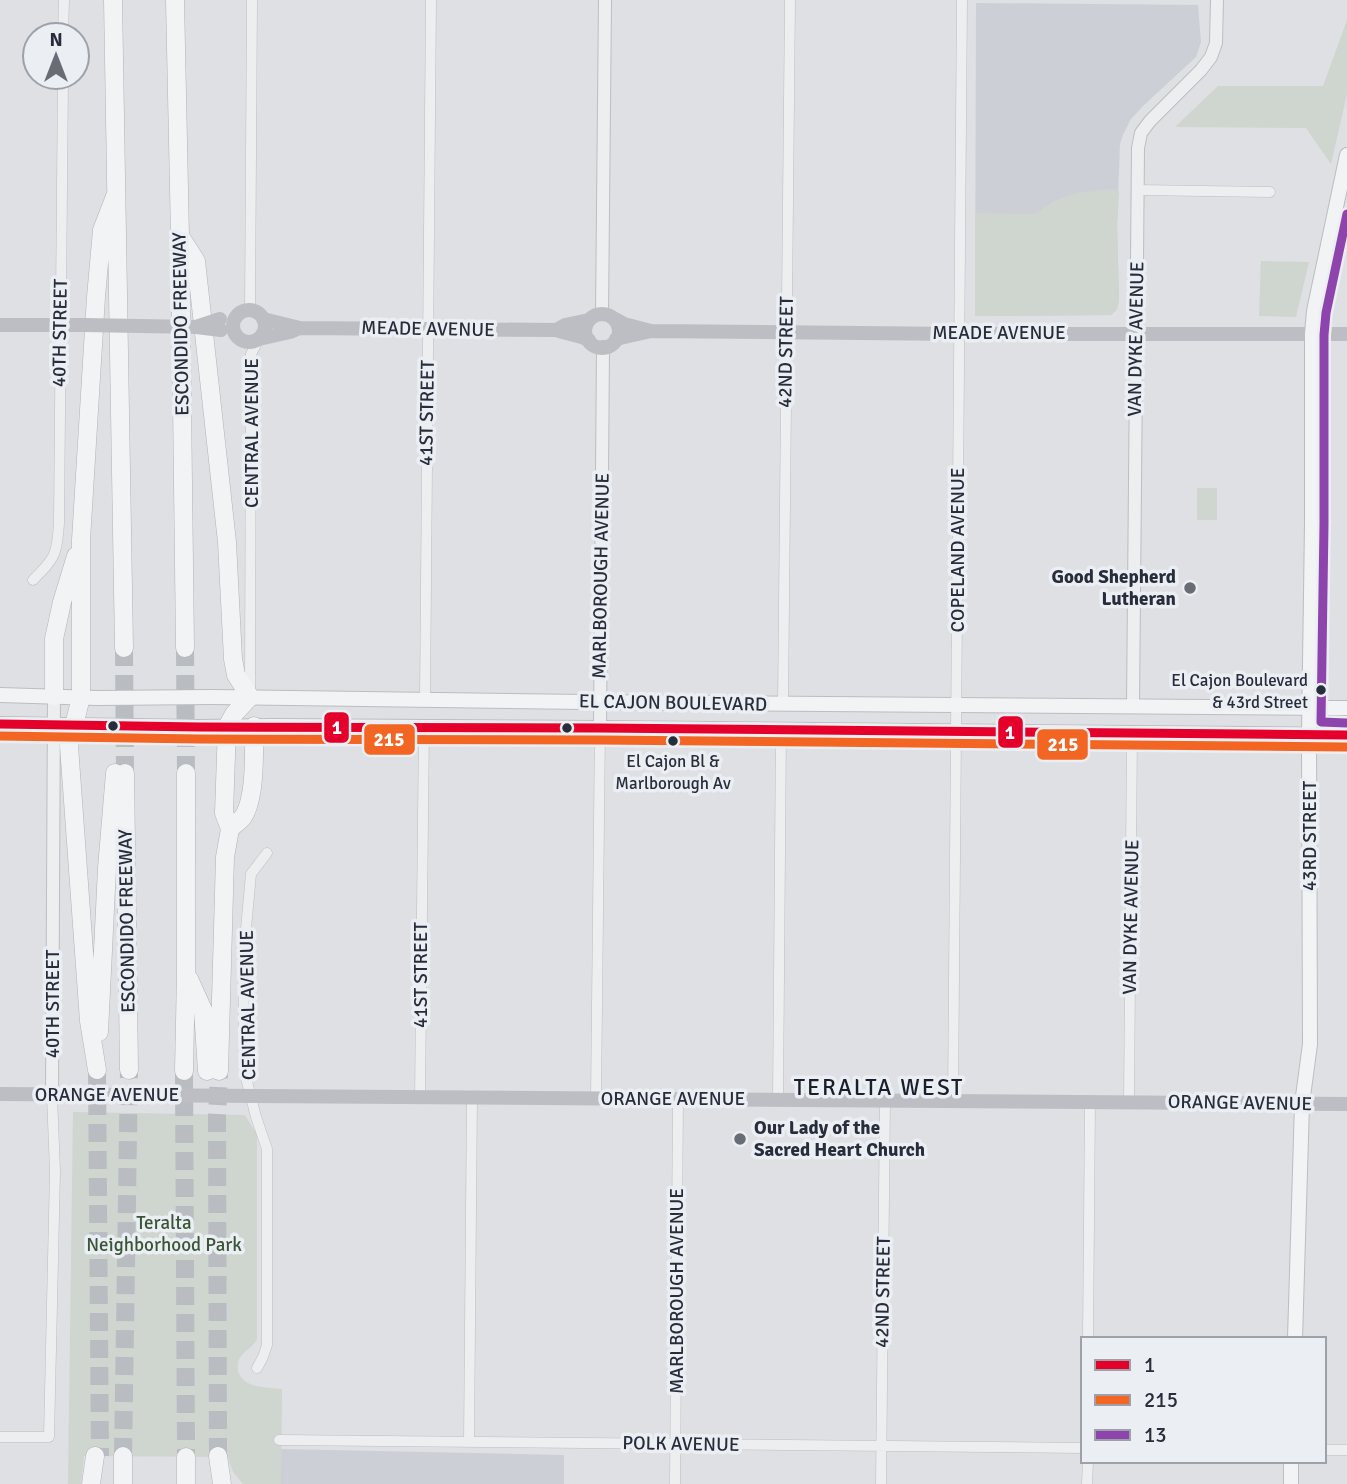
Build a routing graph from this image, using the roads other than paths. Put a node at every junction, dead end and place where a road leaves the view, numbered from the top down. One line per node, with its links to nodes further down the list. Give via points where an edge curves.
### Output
1 (64, 0): 10 (street)
2 (113, 0): 15 (highway)
3 (175, 0): 16 (highway, ESCONDIDO FREEWAY)
4 (252, 0): 17 (street)
5 (431, 0): 24 (street, 41ST STREET)
6 (605, 0): 18 (street)
7 (790, 0): 27 (street, 42ND STREET)
8 (962, 0): 28 (street, COPELAND AVENUE)
9 (1217, 0): 13 (street, VAN DYKE AVENUE, via 1216,43 1211,57 1141,133)
10 (64, 21)
11 (63, 91): 21 (street, 40TH STREET)
12 (1347, 155): 30 (main road, 43RD STREET)
13 (1138, 190): 14 (street); 29 (street, VAN DYKE AVENUE)
14 (1270, 192)
15 (116, 194): 37 (highway, via 102,230); 39 (highway)
16 (180, 236): 40 (highway, ESCONDIDO FREEWAY); 44 (highway, via 196,261 226,542 234,668)
17 (245, 311): 19 (main road, via 256,312); 22 (main road); 33 (main road, via 234,320)
18 (601, 317): 25 (main road, MEADE AVENUE); 26 (main road, MEADE AVENUE); 34 (main road, via 618,326); 35 (main road, via 585,328)
19 (263, 319): 23 (main road, MEADE AVENUE); 32 (main road)
20 (0, 325): 21 (main road)
21 (60, 325): 22 (main road, bridge); 38 (street, 40TH STREET, via 57,544 52,561)
22 (221, 325): 33 (main road)
23 (300, 328): 24 (main road, MEADE AVENUE); 32 (main road, MEADE AVENUE)
24 (428, 328): 25 (main road, MEADE AVENUE); 45 (street, 41ST STREET)
25 (556, 330): 35 (main road, MEADE AVENUE)
26 (652, 331): 27 (main road, MEADE AVENUE); 34 (main road, MEADE AVENUE)
27 (786, 332): 28 (main road, MEADE AVENUE); 47 (street, 42ND STREET)
28 (959, 334): 29 (main road, MEADE AVENUE); 48 (street, COPELAND AVENUE)
29 (1136, 334): 30 (main road, MEADE AVENUE); 49 (street, VAN DYKE AVENUE)
30 (1312, 334): 31 (main road, MEADE AVENUE); 50 (main road, 43RD STREET)
31 (1347, 334)
32 (259, 338): 33 (main road); 44 (street, CENTRAL AVENUE, via 251,355)
33 (239, 339)
34 (616, 339): 36 (main road)
35 (589, 341): 36 (main road)
36 (603, 347): 46 (street, MARLBOROUGH AVENUE)
37 (81, 540): 42 (highway, via 54,639); 43 (highway)
38 (33, 580)
39 (124, 648)
40 (185, 648)
41 (0, 695): 42 (main road, EL CAJON BOULEVARD)
42 (54, 696): 43 (main road, EL CAJON BOULEVARD); 53 (street, 40TH STREET)
43 (82, 697): 44 (main road, EL CAJON BOULEVARD); 54 (highway)
44 (250, 697): 45 (main road, EL CAJON BOULEVARD); 56 (highway)
45 (425, 700): 46 (main road, EL CAJON BOULEVARD)
46 (600, 702): 47 (main road, EL CAJON BOULEVARD); 58 (street, MARLBOROUGH AVENUE)
47 (783, 704): 48 (main road, EL CAJON BOULEVARD)
48 (956, 705): 49 (main road, EL CAJON BOULEVARD); 60 (street, COPELAND AVENUE)
49 (1133, 706): 50 (main road, EL CAJON BOULEVARD)
50 (1310, 708): 51 (main road, EL CAJON BOULEVARD); 62 (main road, 43RD STREET)
51 (1347, 708)
52 (0, 724): 53 (main road, EL CAJON BOULEVARD)
53 (54, 724): 54 (main road, EL CAJON BOULEVARD); 71 (street, 40TH STREET)
54 (76, 725): 56 (main road, EL CAJON BOULEVARD); 68 (highway, ESCONDIDO FREEWAY, via 69,746 96,1070 107,868 120,773)
55 (254, 726): 56 (main road, EL CAJON BOULEVARD); 57 (main road, EL CAJON BOULEVARD); 65 (highway, via 249,802 243,817)
56 (227, 727): 65 (highway, via 224,813)
57 (424, 727): 58 (main road, EL CAJON BOULEVARD); 73 (street, 41ST STREET)
58 (600, 728): 59 (main road, EL CAJON BOULEVARD); 75 (street, MARLBOROUGH AVENUE)
59 (782, 729): 60 (main road, EL CAJON BOULEVARD); 77 (street)
60 (956, 731): 61 (main road, EL CAJON BOULEVARD); 79 (street, COPELAND AVENUE)
61 (1132, 733): 62 (main road, EL CAJON BOULEVARD); 81 (street, VAN DYKE AVENUE)
62 (1309, 734): 63 (main road, EL CAJON BOULEVARD); 82 (main road, 43RD STREET, via 1310,1044)
63 (1347, 735)
64 (187, 773): 67 (highway)
65 (230, 829): 67 (highway, via 213,1071 203,1010)
66 (267, 853): 72 (street, CENTRAL AVENUE, via 251,874 243,961 245,1074)
67 (186, 973): 69 (highway)
68 (129, 1070)
69 (184, 1070)
70 (0, 1094): 71 (main road, ORANGE AVENUE)
71 (52, 1096): 72 (main road, ORANGE AVENUE); 87 (street, 40TH STREET, via 55,1171 49,1437)
72 (251, 1096): 73 (main road, ORANGE AVENUE); 86 (street, CENTRAL AVENUE, via 267,1149 267,1345)
73 (421, 1097): 74 (main road, ORANGE AVENUE)
74 (472, 1097): 75 (main road, ORANGE AVENUE); 89 (street)
75 (596, 1098): 76 (main road, ORANGE AVENUE)
76 (678, 1098): 77 (main road, ORANGE AVENUE); 90 (street, MARLBOROUGH AVENUE)
77 (778, 1099): 78 (main road, ORANGE AVENUE)
78 (886, 1100): 79 (main road, ORANGE AVENUE); 91 (street, 42ND STREET)
79 (953, 1101): 80 (main road, ORANGE AVENUE)
80 (1090, 1102): 81 (main road, ORANGE AVENUE); 84 (street)
81 (1129, 1102): 82 (main road, ORANGE AVENUE)
82 (1302, 1104): 83 (main road, ORANGE AVENUE); 85 (main road, 43RD STREET)
83 (1347, 1104)
84 (1088, 1337)
85 (1295, 1337)
86 (257, 1368)
87 (0, 1437)
88 (279, 1440): 89 (street, POLK AVENUE)
89 (469, 1442): 90 (street, POLK AVENUE)
90 (675, 1444): 91 (street, POLK AVENUE); 105 (street, MARLBOROUGH AVENUE)
91 (882, 1446): 92 (street, POLK AVENUE); 106 (street, 42ND STREET)
92 (1081, 1448)
93 (1326, 1450): 94 (street)
94 (1347, 1450)
95 (123, 1457): 101 (highway)
96 (186, 1457): 102 (highway)
97 (1088, 1463): 107 (street)
98 (1291, 1463): 108 (main road)
99 (91, 1484): 100 (highway, via 97,1456)
100 (99, 1484)
101 (123, 1484)
102 (186, 1484)
103 (216, 1484): 104 (highway, via 218,1457)
104 (222, 1484)
105 (675, 1484)
106 (881, 1484)
107 (1087, 1484)
108 (1291, 1484)

